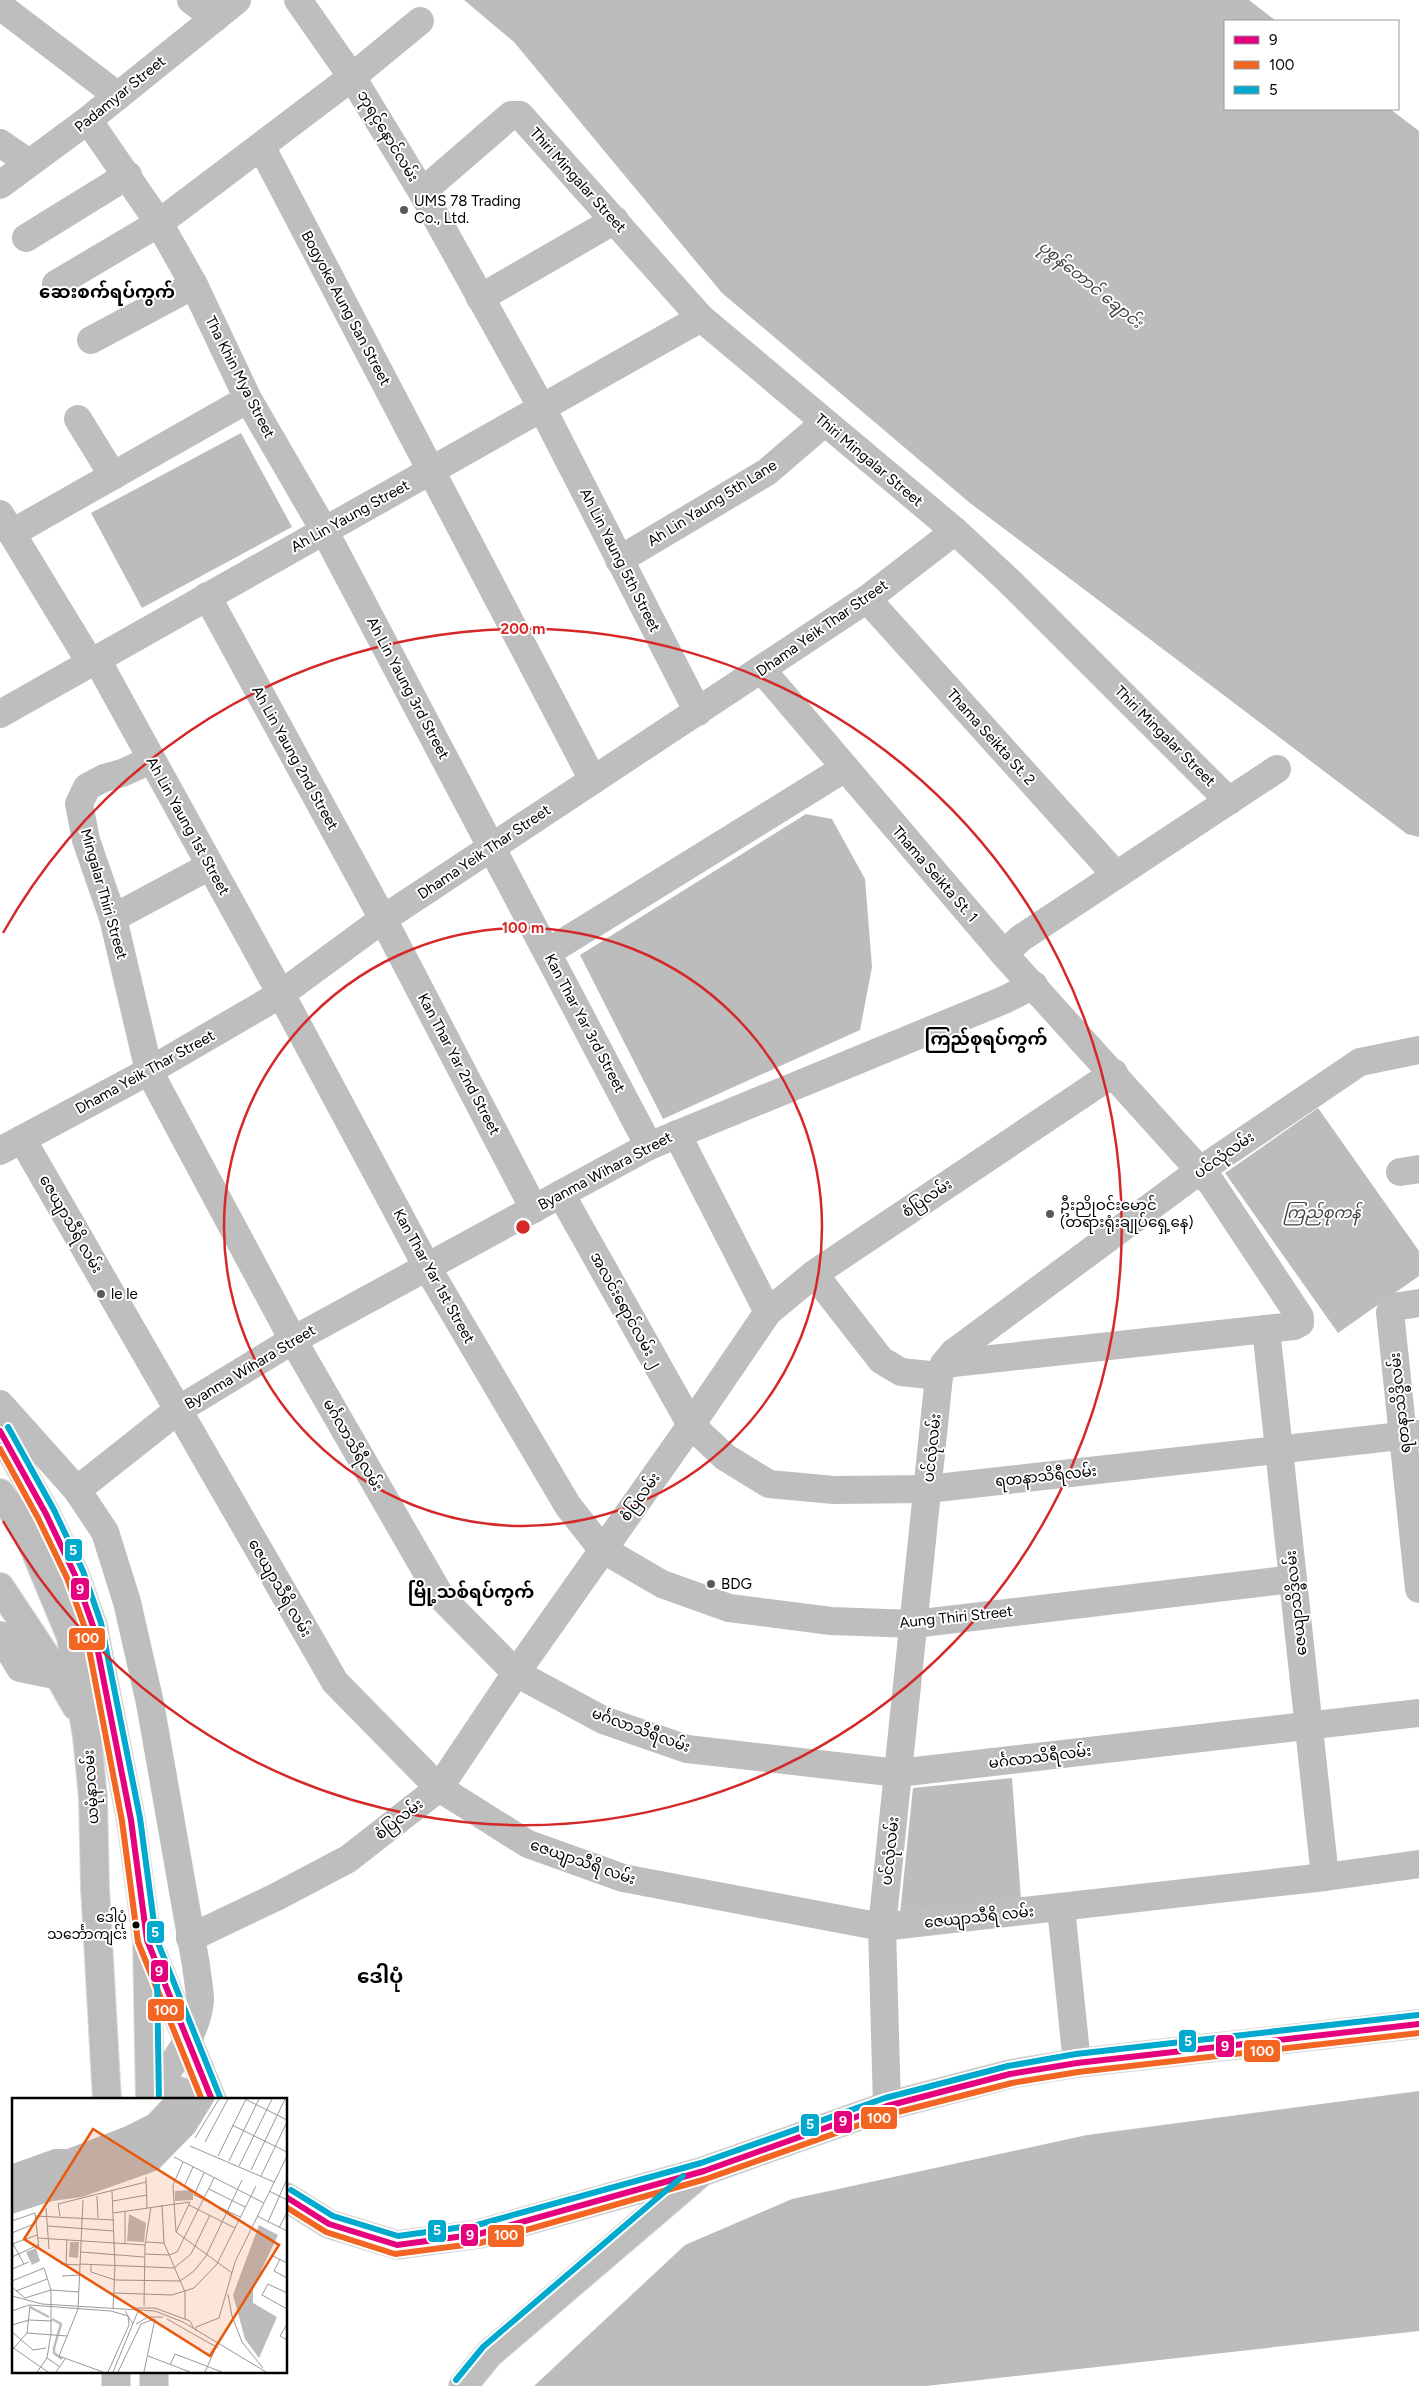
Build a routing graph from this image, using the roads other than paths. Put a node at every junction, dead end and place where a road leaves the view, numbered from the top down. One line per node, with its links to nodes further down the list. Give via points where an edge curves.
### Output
1 (191, 0): 5 (street)
2 (237, 0): 5 (street, Padamyar Street)
3 (298, 0): 7 (street, ဘုရင့်နောင်လမ်း)
4 (0, 6): 8 (street)
5 (215, 18): 8 (street, Padamyar Street)
6 (420, 21): 7 (street)
7 (352, 77): 11 (street); 15 (street, ဘုရင့်နောင်လမ်း)
8 (118, 96): 9 (street, Padamyar Street)
9 (88, 120): 12 (street, Padamyar Street); 13 (street, Tha Khin Mya Street)
10 (0, 143): 12 (street)
11 (261, 146): 17 (street); 28 (street, Bogyoke Aung San Street)
12 (29, 163): 14 (street, Padamyar Street)
13 (128, 175): 17 (street, Tha Khin Mya Street); 18 (street)
14 (0, 185)
15 (422, 192): 16 (street, Thiri Mingalar Street, via 516,113); 21 (street, ဘုရင့်နောင်လမ်း)
16 (615, 220): 21 (street); 22 (street, Thiri Mingalar Street)
17 (159, 223): 19 (street); 20 (street, Tha Khin Mya Street)
18 (26, 238)
19 (56, 284)
20 (194, 285): 23 (street); 24 (street, Tha Khin Mya Street)
21 (480, 298): 25 (street, ဘုရင့်နောင်လမ်း)
22 (701, 318): 25 (street, Ah Lin Yaung Street); 27 (street, Thiri Mingalar Street)
23 (91, 340)
24 (248, 399): 29 (street); 31 (street, Tha Khin Mya Street)
25 (542, 408): 28 (street, Ah Lin Yaung Street); 33 (street, Ah Lin Yaung 5th Street)
26 (78, 419): 29 (street)
27 (824, 423): 32 (street, Thiri Mingalar Street); 33 (street, Ah Lin Yaung 5th Lane, via 767,472)
28 (430, 470): 31 (street, Ah Lin Yaung Street); 43 (street, Bogyoke Aung San Street)
29 (113, 476): 30 (street)
30 (6, 524): 36 (street, Ah Lin Yaung 1st Street)
31 (324, 530): 34 (street, Ah Lin Yaung Street); 45 (street, Ah Lin Yaung 3rd Street)
32 (955, 531): 35 (street, Dhama Yeik Thar Street); 44 (street, Thiri Mingalar Street)
33 (619, 560): 38 (street, Ah Lin Yaung 5th Street)
34 (207, 596): 36 (street, Ah Lin Yaung Street); 49 (street, Ah Lin Yaung 2nd Street)
35 (867, 599): 37 (street, Dhama Yeik Thar Street); 47 (street, Thama Seikta St. 2)
36 (93, 660): 39 (street, Ah Lin Yaung Street); 40 (street, Ah Lin Yaung 1st Street)
37 (762, 670): 38 (street, Dhama Yeik Thar Street); 41 (street, Thama Seikta St. 1)
38 (698, 712): 43 (street, Dhama Yeik Thar Street)
39 (0, 714)
40 (151, 760): 46 (street, Ah Lin Yaung 1st Street); 48 (street, Mingalar Thiri Street, via 87,787 79,804 86,840)
41 (845, 768): 50 (street); 51 (street, Thama Seikta St. 1)
42 (1277, 769): 44 (street)
43 (593, 780): 45 (street, Dhama Yeik Thar Street)
44 (1229, 801): 47 (street)
45 (492, 846): 49 (street, Dhama Yeik Thar Street); 50 (street, Kan Thar Yar 3rd Street)
46 (210, 866): 48 (street); 53 (street, Ah Lin Yaung 1st Street)
47 (1116, 875): 51 (street, via 1021,938)
48 (113, 918): 55 (street, Mingalar Thiri Street)
49 (383, 919): 53 (street, Dhama Yeik Thar Street); 62 (street, Kan Thar Yar 2nd Street)
50 (548, 952): 59 (street, Kan Thar Yar 3rd Street)
51 (1004, 954): 52 (street, Thama Seikta St. 1)
52 (1034, 985): 56 (street, Thama Seikta St. 1); 57 (street, Byanma Wihara Street, via 996,1004)
53 (281, 994): 55 (street, Dhama Yeik Thar Street); 63 (street, Kan Thar Yar 1st Street)
54 (1419, 1050): 60 (street, ပင်လုံလမ်း, via 1360,1062)
55 (149, 1071): 58 (street, Dhama Yeik Thar Street); 68 (street, မင်္ဂလာသိရီလမ်း)
56 (1114, 1073): 60 (street, Thama Seikta St. 1); 64 (street, စံပြလမ်း)
57 (677, 1134): 59 (street, Byanma Wihara Street); 66 (street)
58 (11, 1145): 71 (street, ဇေယျာသီရိ လမ်း)
59 (649, 1146): 61 (street, Byanma Wihara Street)
60 (1199, 1171): 67 (street, Thama Seikta St. 1, via 1212,1184 1300,1317 1300,1323 1294,1326); 69 (street, ပင်လုံလမ်း, via 953,1354)
61 (561, 1194): 62 (street, Byanma Wihara Street); 72 (street, အလင်းရောင်လမ်း ၂)
62 (534, 1209): 63 (street, Byanma Wihara Street)
63 (427, 1267): 68 (street, Byanma Wihara Street); 81 (street, Kan Thar Yar 1st Street, via 568,1506)
64 (814, 1274): 66 (street, စံပြလမ်း); 69 (street, via 881,1360 901,1372)
65 (1419, 1303): 74 (street, ရတနာသိဒ္ဓိလမ်း, via 1392,1307 1390,1312)
66 (768, 1312): 72 (street, စံပြလမ်း)
67 (1266, 1329): 69 (street); 75 (street, ဇေယျာသိဒ္ဓိလမ်း)
68 (293, 1340): 71 (street, Byanma Wihara Street); 87 (street, မင်္ဂလာသိရီလမ်း, via 441,1597)
69 (942, 1370): 77 (street, ပင်လုံလမ်း)
70 (0, 1404): 78 (street)
71 (178, 1410): 78 (street, Byanma Wihara Street); 94 (street, ဇေယျာသီရိ လမ်း, via 335,1682)
72 (691, 1426): 77 (street, ရတနာသိရီလမ်း, via 725,1458 769,1484 834,1490); 81 (street, စံပြလမ်း)
73 (0, 1432): 76 (main road, ယမုံနာလမ်း)
74 (1411, 1435): 75 (street, ရတနာသိရီလမ်း); 84 (street, ရတနာသိဒ္ဓိလမ်း)
75 (1279, 1451): 77 (street, ရတနာသိရီလမ်း); 82 (street, ဇေယျာသိဒ္ဓိလမ်း)
76 (10, 1468): 79 (main road, ယမုံနာလမ်း)
77 (928, 1489): 85 (street, ပင်လုံလမ်း)
78 (77, 1490): 99 (street, via 104,1532 127,1602 150,1703)
79 (37, 1498): 80 (main road); 100 (main road, ယမုံနာလမ်း, via 74,1575 93,1626 132,1820)
80 (2, 1499): 91 (main road, ယမုံနာလမ်း, via 27,1530 71,1637)
81 (602, 1549): 85 (street, Aung Thiri Street, via 662,1584 729,1608 832,1621); 87 (street, စံပြလမ်း)
82 (1293, 1579): 85 (street, Aung Thiri Street); 92 (street, ဇေယျာသိဒ္ဓိလမ်း)
83 (0, 1587): 89 (main road)
84 (1419, 1589)
85 (914, 1624): 93 (street, ပင်လုံလမ်း)
86 (0, 1635): 88 (street)
87 (516, 1673): 93 (street, မင်္ဂလာသိရီလမ်း, via 603,1720 687,1749); 94 (street, စံပြလမ်း)
88 (10, 1674): 89 (street)
89 (59, 1676): 91 (main road)
90 (1419, 1713): 92 (street, မင်္ဂလာသိရီလမ်း)
91 (84, 1723): 104 (main road, ယမုံနာလမ်း, via 93,1798)
92 (1309, 1726): 93 (street, မင်္ဂလာသိရီလမ်း); 96 (street, ဇေယျာသိဒ္ဓိလမ်း)
93 (898, 1773): 98 (street, ပင်လုံလမ်း)
94 (439, 1788): 98 (street, ဇေယျာသီရိ လမ်း, via 528,1844 623,1878); 99 (street, စံပြလမ်း, via 348,1859)
95 (1419, 1864): 96 (street, ဇေယျာသီရိ လမ်း)
96 (1325, 1877): 97 (street, ဇေယျာသီရိ လမ်း)
97 (1061, 1908): 98 (street, ဇေယျာသီရိ လမ်း); 103 (street)
98 (882, 1927): 108 (street, ပင်လုံလမ်း)
99 (190, 1938): 102 (street, via 200,1999 196,2024)
100 (147, 1940): 102 (main road); 105 (main road, ယမုံနာလမ်း)
101 (1419, 2024): 103 (main road)
102 (188, 2040): 105 (street); 107 (main road)
103 (1077, 2064): 108 (main road, via 1010,2074)
104 (107, 2098)
105 (152, 2098): 106 (main road, via 168,2090 179,2089)
106 (190, 2098)
107 (211, 2098)
108 (887, 2106): 109 (main road)
109 (704, 2171): 110 (main road, via 479,2234 397,2245 329,2224); 111 (main road, via 488,2354)
110 (288, 2198)
111 (463, 2386)

